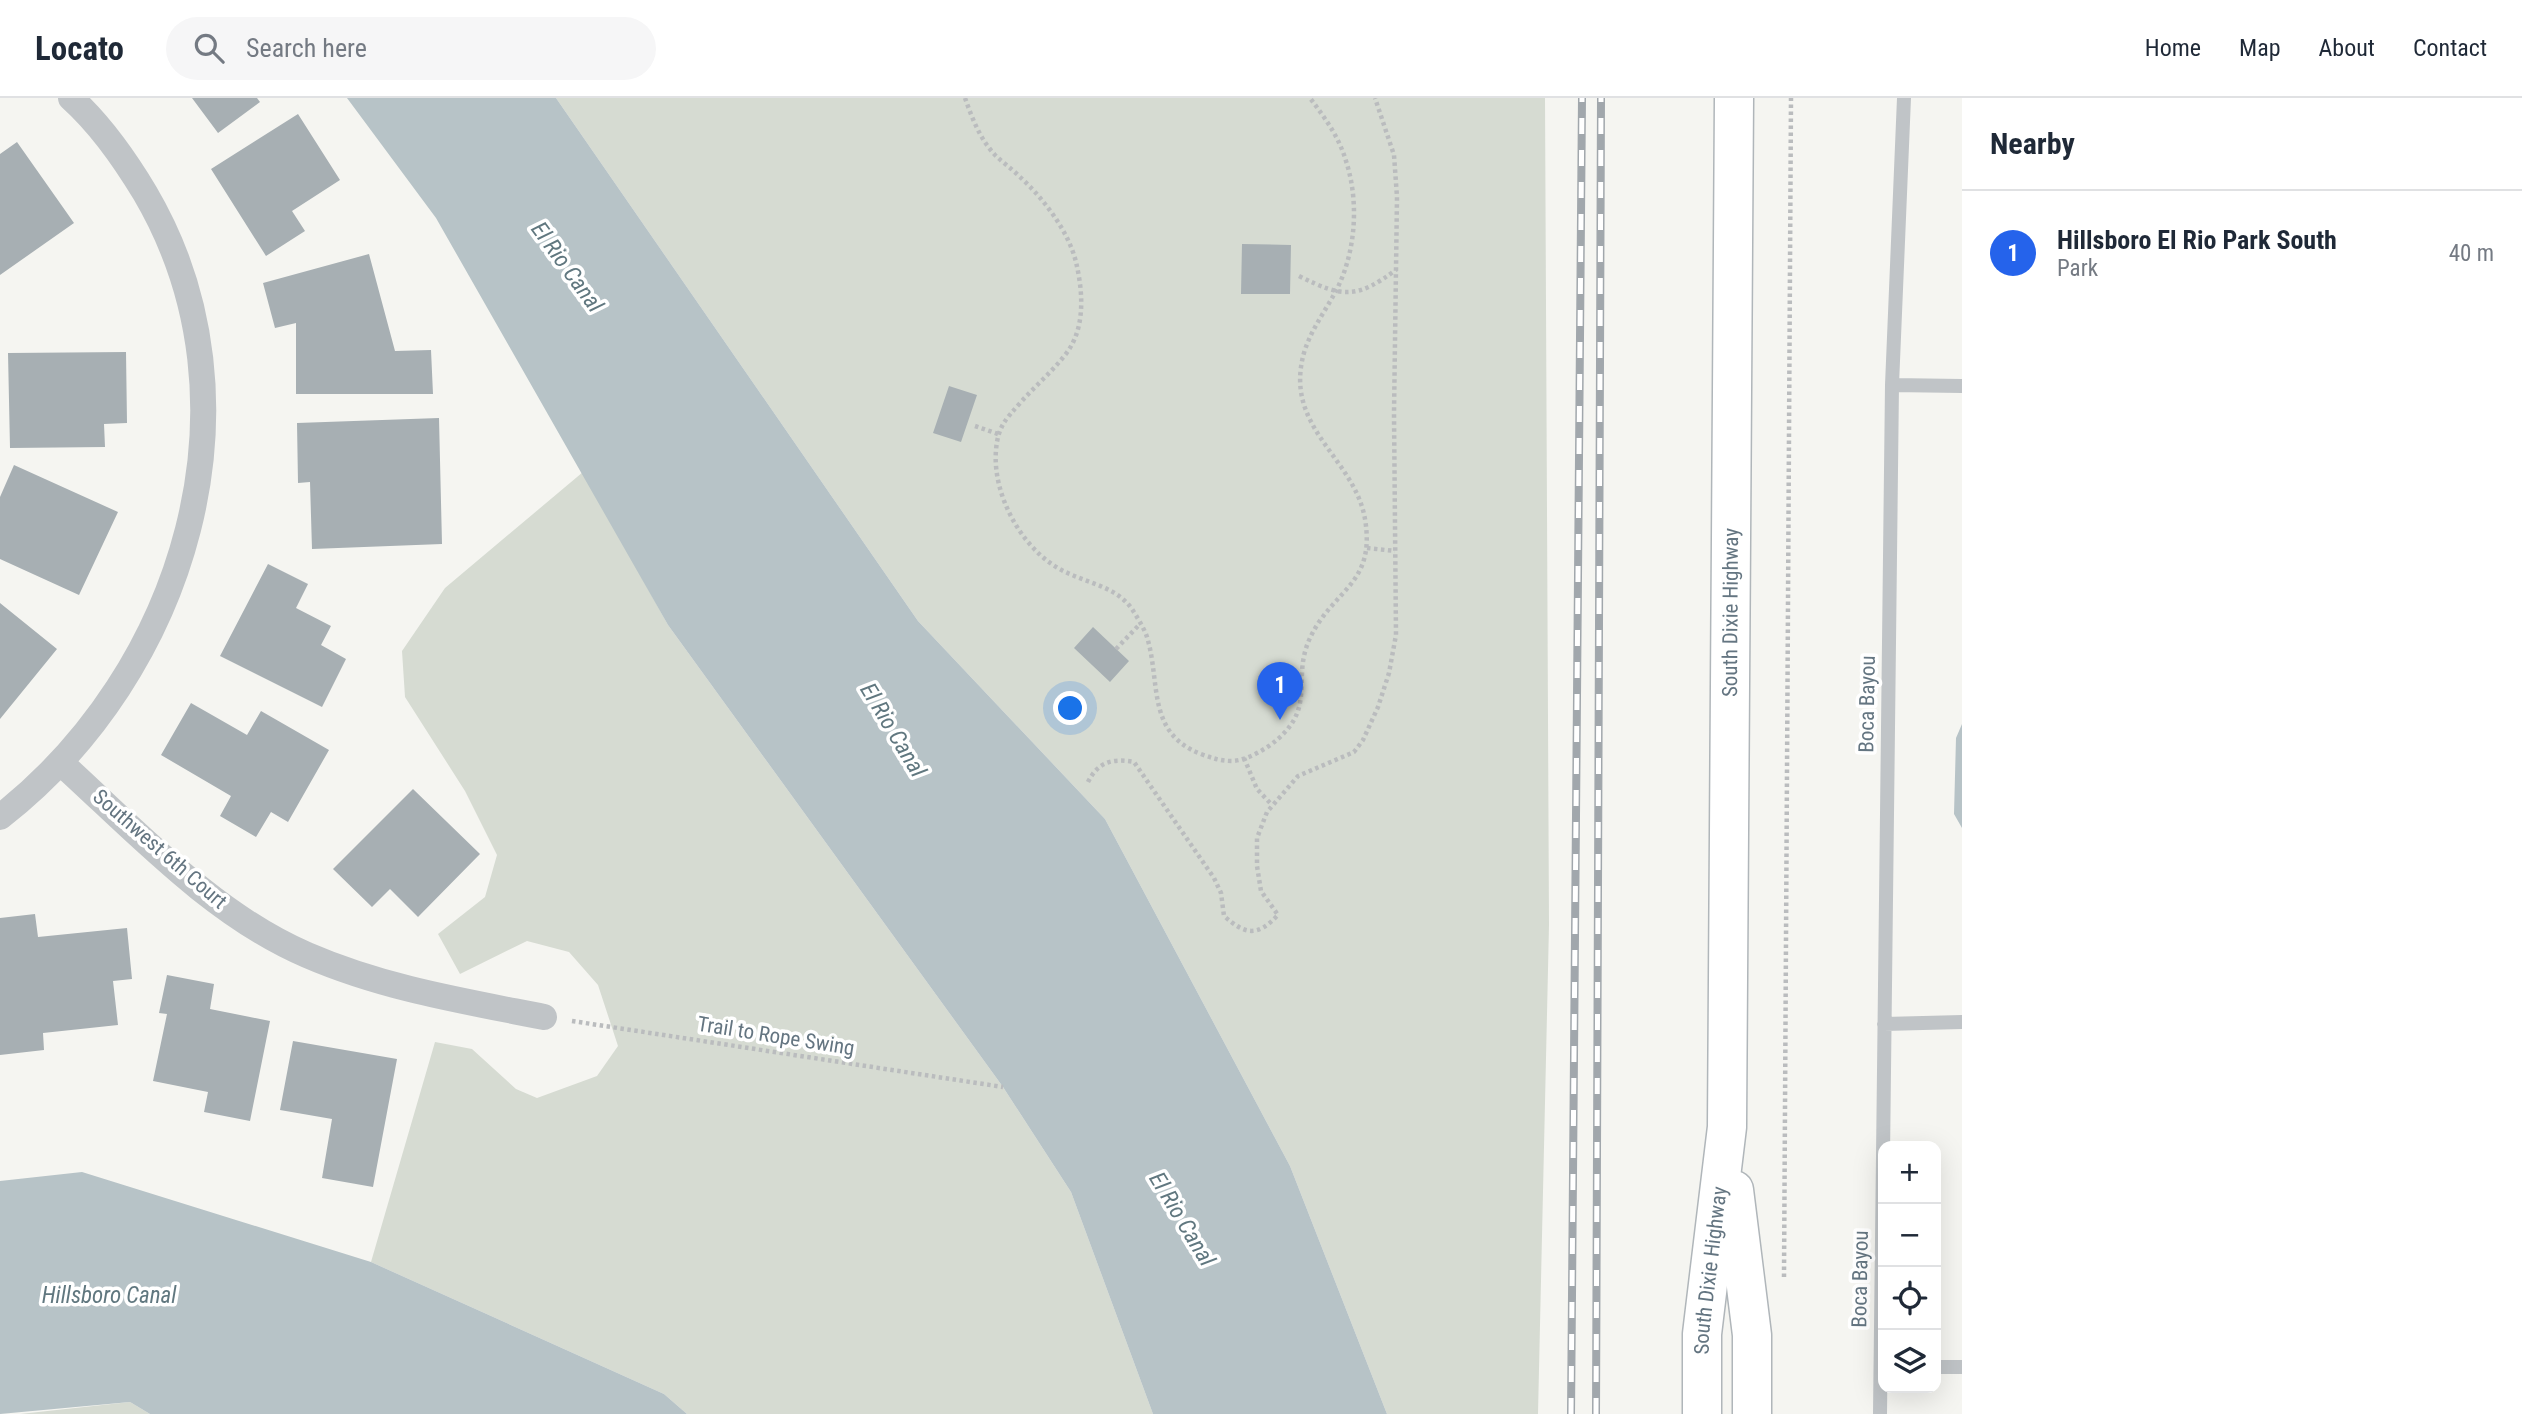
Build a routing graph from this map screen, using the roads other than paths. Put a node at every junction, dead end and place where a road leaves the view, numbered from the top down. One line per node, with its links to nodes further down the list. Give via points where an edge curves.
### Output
1 (71, 98): 6 (street, via 124,158 161,220 196,323 205,394 195,503 177,566 152,627 120,684)
2 (1734, 98): 11 (main road, South Dixie Highway)
3 (1904, 98): 4 (lane, Boca Bayou)
4 (1892, 385): 5 (lane); 10 (lane, Boca Bayou)
5 (1962, 386)
6 (60, 762): 7 (street); 8 (street, Southwest 6th Court, via 196,886 248,923 304,954 413,991)
7 (0, 817)
8 (544, 1017)
9 (1962, 1022): 10 (lane)
10 (1884, 1024): 12 (lane, Boca Bayou)
11 (1727, 1127): 16 (main road, South Dixie Highway, via 1702,1334); 17 (main road, South Dixie Highway, via 1752,1335)
12 (1882, 1330)
13 (1941, 1367): 14 (lane)
14 (1962, 1367)
15 (1881, 1393): 18 (lane, Boca Bayou)
16 (1702, 1414)
17 (1752, 1414)
18 (1880, 1414)

